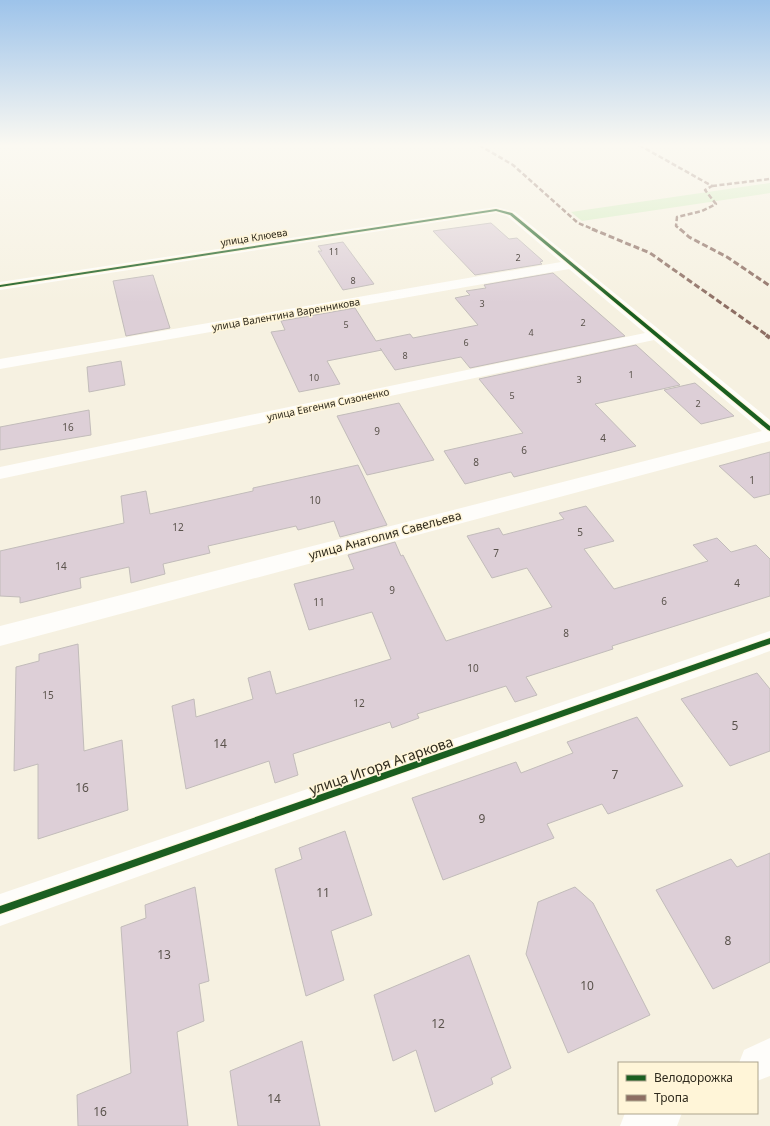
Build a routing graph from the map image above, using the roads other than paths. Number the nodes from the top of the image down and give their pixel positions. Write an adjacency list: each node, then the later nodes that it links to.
1 (572, 264): 2 (street, улица Клюева); 3 (street); 4 (street, улица Валентина Варенникова)
2 (0, 286)
3 (656, 334): 5 (street); 7 (street, улица Евгения Сизоненко)
4 (0, 364)
5 (770, 429)
6 (770, 435): 8 (street, улица Анатолия Савельева)
7 (0, 473)
8 (0, 636)
9 (770, 641): 10 (street, улица Игоря Агаркова)
10 (0, 910)
11 (770, 1056): 12 (street)
12 (758, 1062)
13 (661, 1114): 14 (street)
14 (639, 1126)

